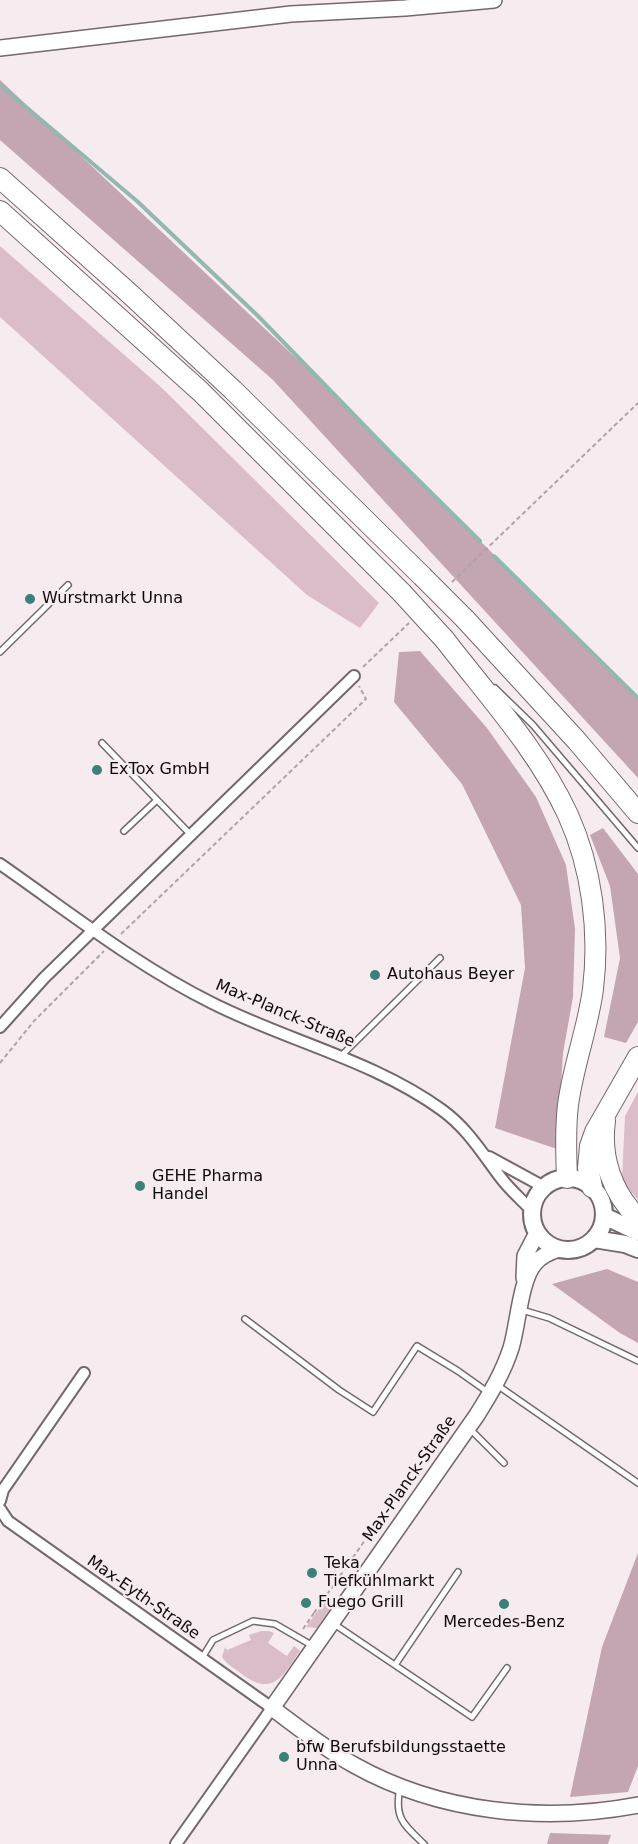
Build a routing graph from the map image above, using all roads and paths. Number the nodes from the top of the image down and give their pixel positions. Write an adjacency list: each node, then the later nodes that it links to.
1 (494, 0): 2 (main road)
2 (449, 2): 3 (main road)
3 (0, 48)
4 (0, 178): 17 (highway, bridge)
5 (0, 211): 10 (highway, bridge)
6 (638, 403): 7 (path)
7 (459, 575)
8 (68, 585): 11 (lane)
9 (394, 638): 12 (path)
10 (445, 641): 13 (lane); 31 (highway)
11 (0, 652)
12 (354, 676): 19 (street); 23 (path)
13 (486, 679)
14 (494, 687): 20 (lane)
15 (102, 743): 16 (lane)
16 (157, 800): 18 (lane); 19 (lane)
17 (638, 813)
18 (124, 831)
19 (191, 835): 22 (street)
20 (638, 848)
21 (0, 864): 22 (street, Max-Planck-Straße)
22 (93, 929): 23 (street, Max-Planck-Straße); 25 (street)
23 (112, 943): 26 (street, Max-Planck-Straße); 28 (path)
24 (440, 957): 26 (lane)
25 (0, 1027)
26 (340, 1057): 30 (street, Max-Planck-Straße)
27 (638, 1057): 29 (highway)
28 (0, 1063)
29 (606, 1112): 33 (highway); 36 (highway)
30 (487, 1156): 32 (street, Max-Planck-Straße); 34 (street, Max-Planck-Straße)
31 (567, 1178): 32 (main road); 33 (main road)
32 (544, 1187): 34 (main road)
33 (592, 1187): 35 (main road)
34 (532, 1211): 38 (main road)
35 (604, 1216): 37 (main road); 39 (main road)
36 (638, 1218)
37 (638, 1232)
38 (537, 1233): 40 (main road); 42 (main road, Max-Planck-Straße)
39 (594, 1239): 40 (main road); 41 (main road)
40 (559, 1249): 42 (main road, Max-Planck-Straße)
41 (638, 1249)
42 (525, 1285): 43 (main road, Max-Planck-Straße)
43 (520, 1309): 45 (lane); 47 (main road, Max-Planck-Straße)
44 (245, 1319): 47 (lane)
45 (638, 1361)
46 (84, 1373): 51 (street)
47 (493, 1389): 48 (main road, Max-Planck-Straße); 50 (lane)
48 (469, 1428): 49 (lane); 57 (main road, Max-Planck-Straße)
49 (504, 1463)
50 (638, 1484)
51 (0, 1500)
52 (0, 1509): 60 (street, Max-Eyth-Straße)
53 (375, 1526): 56 (path)
54 (458, 1572): 61 (lane)
55 (327, 1577): 56 (path)
56 (336, 1582): 58 (path)
57 (332, 1623): 59 (main road, Max-Planck-Straße); 61 (lane)
58 (297, 1637): 59 (lane); 60 (lane)
59 (315, 1647): 63 (main road, Max-Planck-Straße)
60 (201, 1659): 63 (street, Max-Eyth-Straße)
61 (395, 1665): 62 (lane)
62 (507, 1668)
63 (272, 1708): 64 (main road); 66 (street, Max-Planck-Straße)
64 (401, 1786): 65 (main road); 67 (lane)
65 (638, 1804)
66 (176, 1844)
67 (424, 1844)

